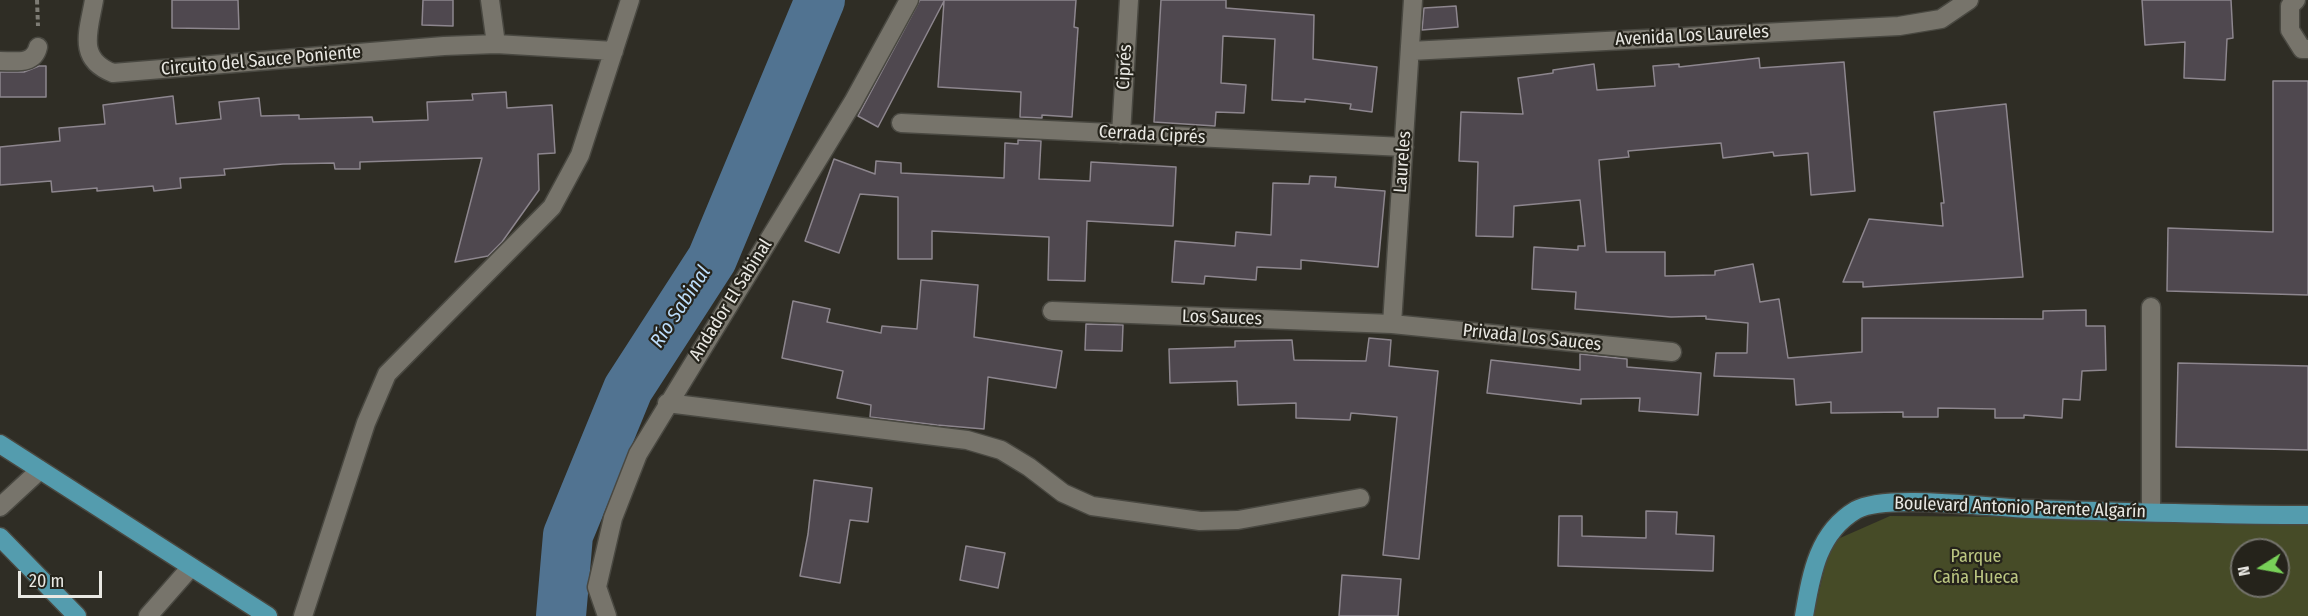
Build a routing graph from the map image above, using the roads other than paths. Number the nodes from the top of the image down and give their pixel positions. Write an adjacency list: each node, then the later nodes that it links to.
1 (94, 0): 9 (street, Circuito del Sauce Poniente)
2 (490, 0): 9 (street)
3 (630, 0): 12 (street)
4 (909, 0): 22 (street, Andador El Sabinal)
5 (1129, 0): 16 (street, Ciprés)
6 (1413, 0): 13 (street, Laureles)
7 (1969, 0): 13 (street, Avenida Los Laureles)
8 (2296, 0): 11 (street)
9 (496, 44): 12 (street, Circuito del Sauce Poniente)
10 (38, 47): 14 (street)
11 (2308, 49)
12 (614, 51): 34 (street)
13 (1410, 51): 17 (street, Laureles)
14 (0, 61)
15 (901, 123): 16 (street, Cerrada Ciprés)
16 (1121, 134): 17 (street, Cerrada Ciprés)
17 (1404, 147): 20 (street, Laureles)
18 (2151, 307): 27 (street)
19 (1052, 311): 20 (street, Los Sauces)
20 (1392, 324): 21 (street, Privada Los Sauces)
21 (1672, 352)
22 (667, 403): 25 (street); 35 (street, Andador El Sabinal)
23 (0, 444): 24 (main road)
24 (40, 470): 26 (street); 30 (main road)
25 (1360, 498)
26 (0, 507)
27 (2151, 513): 28 (main road, Boulevard Antonio Parente Algarín); 36 (main road, Boulevard Antonio Parente Algarín)
28 (2308, 515)
29 (0, 537): 31 (main road)
30 (190, 567): 32 (street); 33 (main road)
31 (78, 616)
32 (148, 616)
33 (268, 616)
34 (303, 616)
35 (607, 616)
36 (1804, 616)

